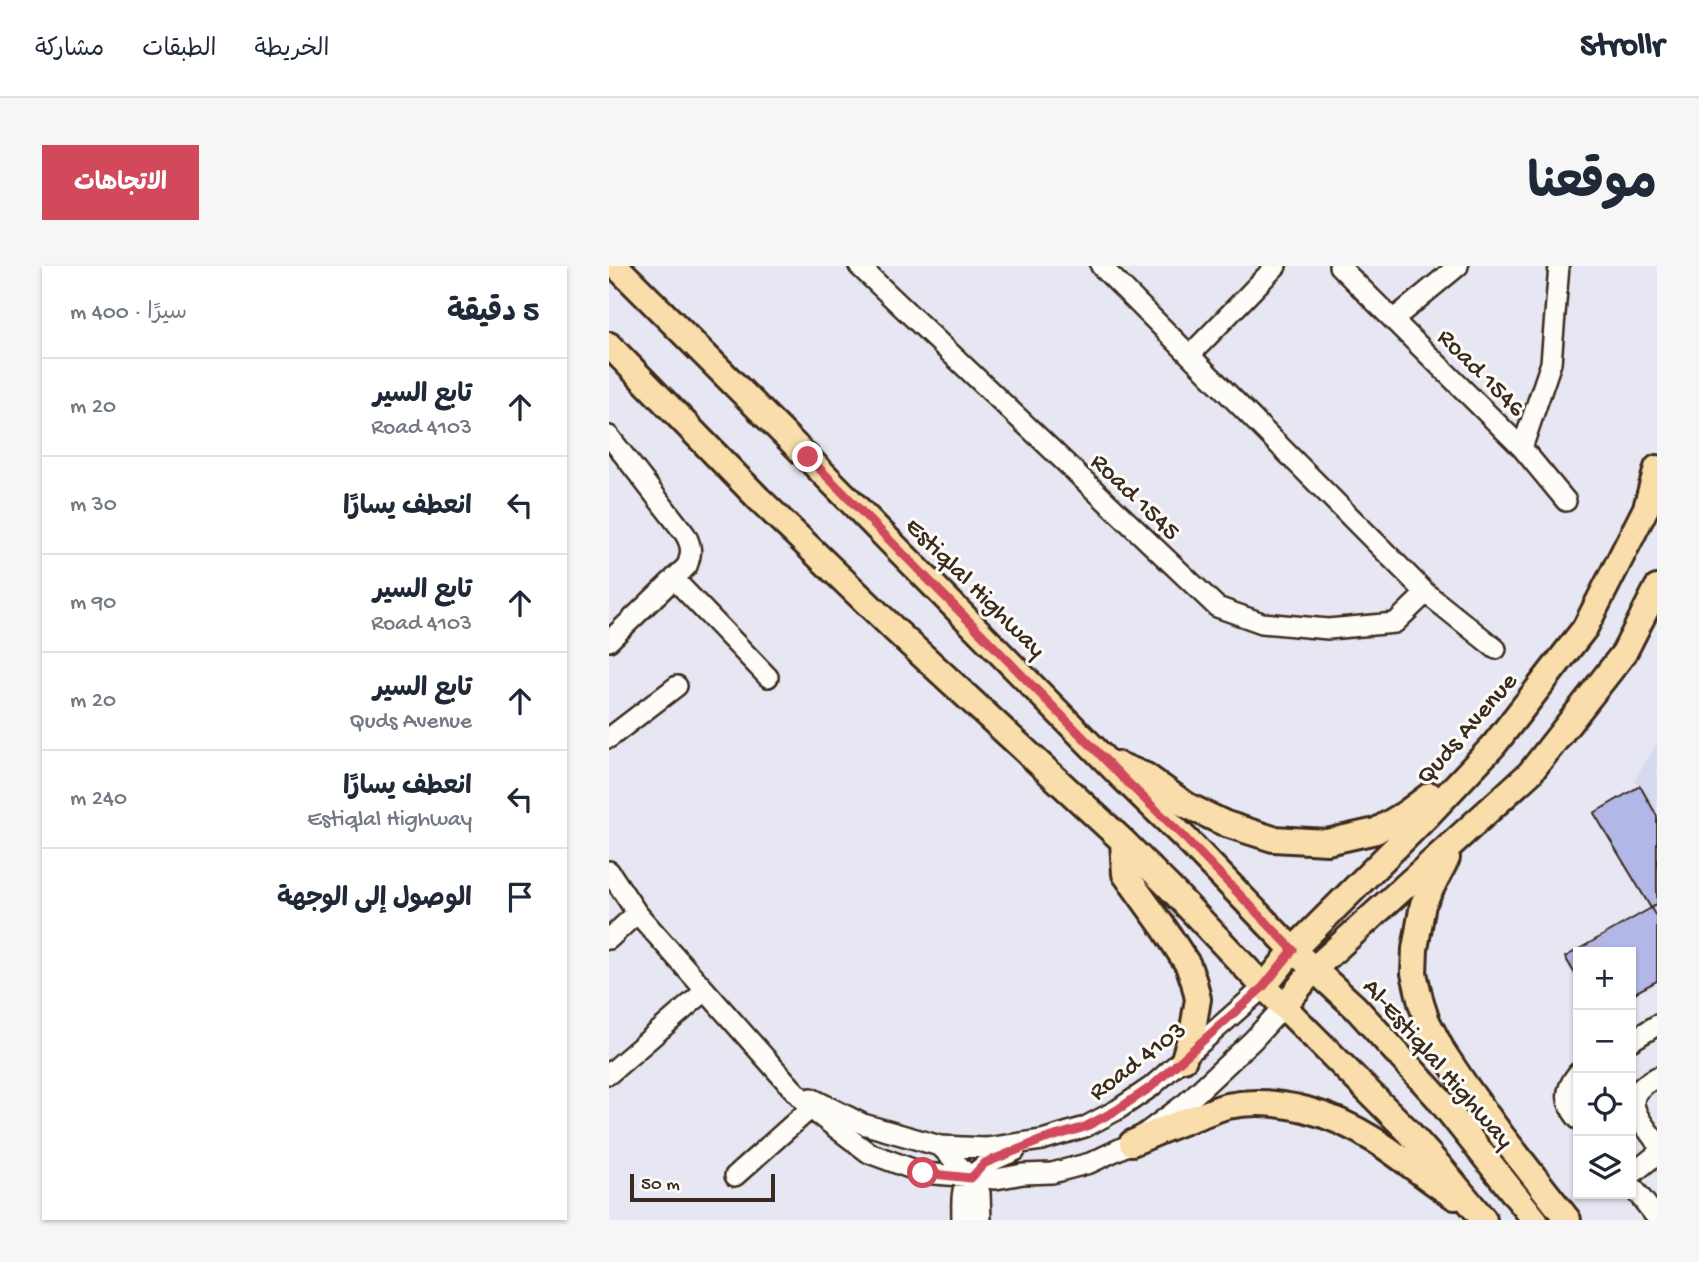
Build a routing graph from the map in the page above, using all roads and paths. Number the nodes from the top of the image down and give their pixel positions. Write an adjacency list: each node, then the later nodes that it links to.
1 (616, 266): 24 (main road, Estiqlal Highway)
2 (859, 266): 17 (street, Road 1545)
3 (1101, 266): 10 (street)
4 (1276, 266): 10 (street)
5 (1339, 266): 8 (street, Road 1546)
6 (1458, 266): 8 (street)
7 (1559, 266): 12 (street, Road 1546)
8 (1394, 319): 12 (street, Road 1546)
9 (609, 345): 26 (main road)
10 (1190, 355): 17 (street)
11 (609, 436): 15 (street)
12 (1522, 448): 14 (street)
13 (1657, 468): 23 (main road, Quds Avenue)
14 (1566, 501)
15 (674, 579): 18 (street); 20 (street)
16 (1657, 589): 25 (main road)
17 (1426, 593): 19 (street)
18 (609, 641)
19 (1496, 649)
20 (768, 677)
21 (677, 686): 22 (street)
22 (609, 738)
23 (1494, 745): 24 (main road); 30 (main road, Quds Avenue)
24 (1105, 759): 30 (main road, Estiqlal Highway)
25 (1458, 839): 31 (main road); 58 (main road)
26 (1123, 841): 32 (main road); 37 (main road)
27 (609, 871): 28 (street, Road 4103)
28 (637, 913): 29 (street); 33 (street, Road 4103)
29 (609, 939)
30 (1293, 950): 31 (main road, Al-Estiqlal Highway); 32 (main road, Quds Avenue)
31 (1314, 969): 34 (main road); 57 (main road, Al-Estiqlal Highway)
32 (1263, 987): 34 (main road); 37 (street, Road 4103)
33 (705, 991): 38 (street); 41 (street, Road 4103)
34 (1284, 1006): 45 (street, Road 4103); 53 (main road)
35 (1657, 1025): 36 (street)
36 (1636, 1038)
37 (1184, 1059): 44 (street, Road 4103)
38 (609, 1074)
39 (1657, 1077): 46 (street)
40 (1573, 1079): 43 (street)
41 (791, 1087): 42 (street, Road 4103); 47 (street, Road 4103)
42 (811, 1108): 50 (street); 51 (street, Road 4103)
43 (1573, 1111)
44 (1042, 1140): 47 (street, Road 4103); 51 (street)
45 (1132, 1143): 51 (street, Road 4103); 53 (main road)
46 (1657, 1143)
47 (940, 1146): 51 (street, Road 4103)
48 (1657, 1154): 49 (street)
49 (1636, 1171)
50 (735, 1176)
51 (971, 1178): 55 (street); 56 (street, Road 4103)
52 (1636, 1191): 54 (street)
53 (1481, 1216)
54 (1657, 1217)
55 (962, 1220)
56 (981, 1220)
57 (1535, 1220)
58 (1568, 1220)

